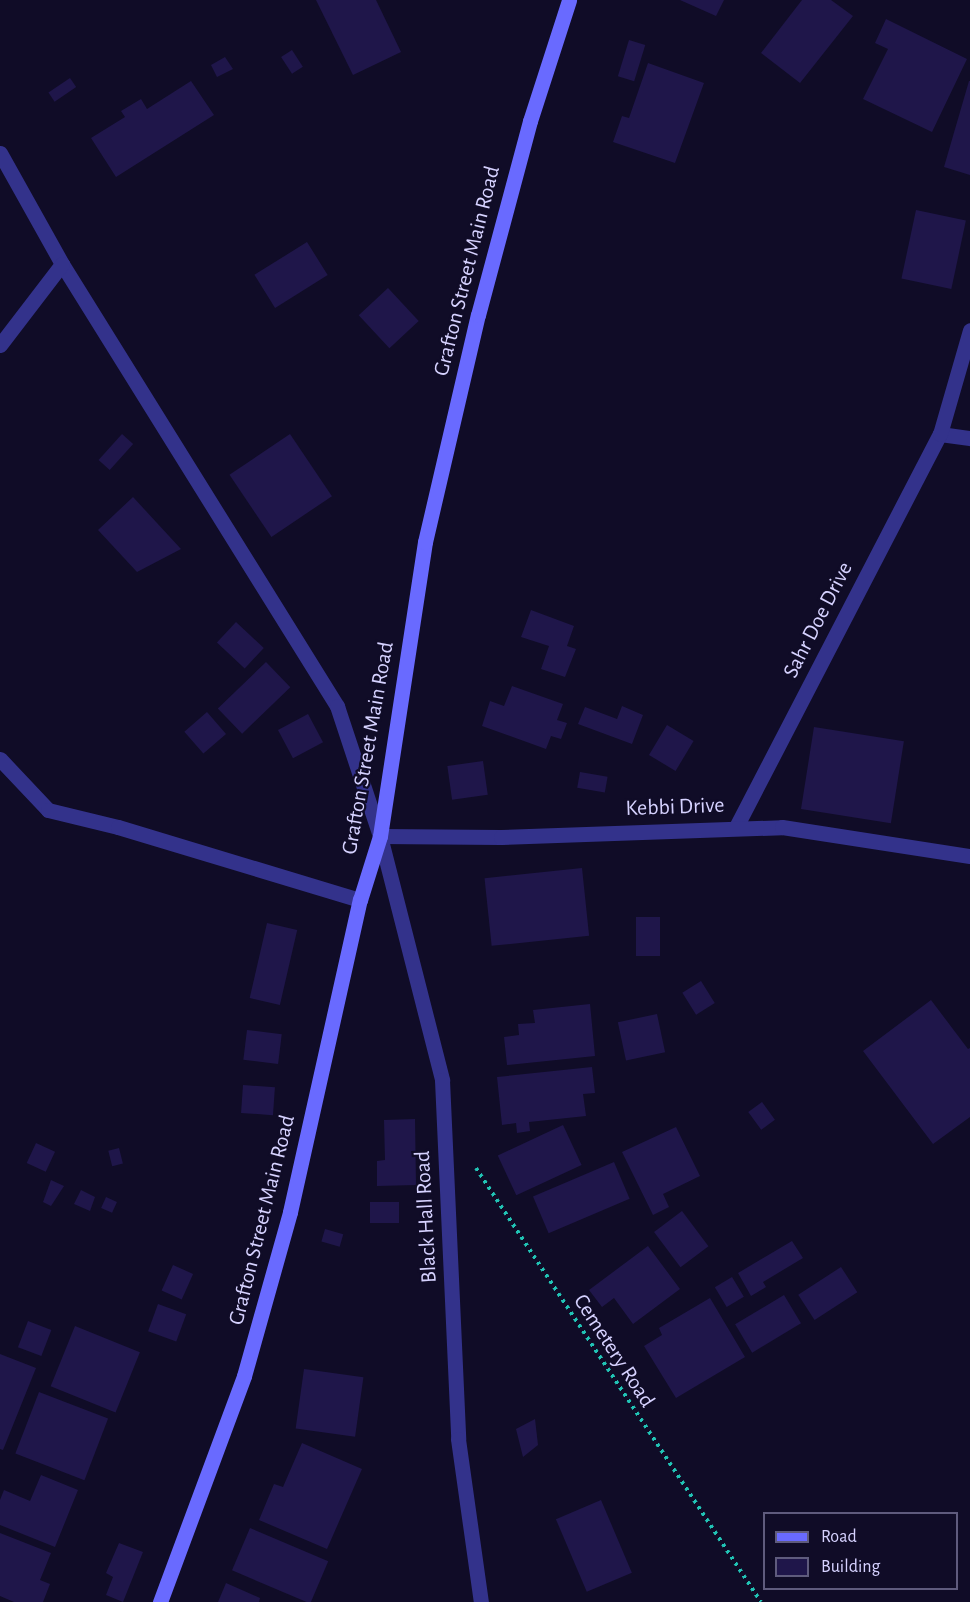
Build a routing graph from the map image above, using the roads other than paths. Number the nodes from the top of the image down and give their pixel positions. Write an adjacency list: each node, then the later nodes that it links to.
1 (569, 0): 10 (street, Grafton Street Main Road)
2 (0, 153): 3 (street, Black Hall Road)
3 (63, 264): 5 (street); 10 (street, Black Hall Road)
4 (970, 330): 6 (street, Sahr Doe Drive)
5 (0, 345)
6 (940, 434): 7 (street); 9 (street, Sahr Doe Drive)
7 (970, 438)
8 (0, 759): 12 (street)
9 (736, 828): 10 (street, Kebbi Drive); 11 (street, Kebbi Drive)
10 (380, 836): 12 (street, Grafton Street Main Road); 14 (street, Black Hall Road)
11 (970, 856)
12 (360, 900): 13 (street, Grafton Street Main Road)
13 (160, 1602)
14 (481, 1602)

